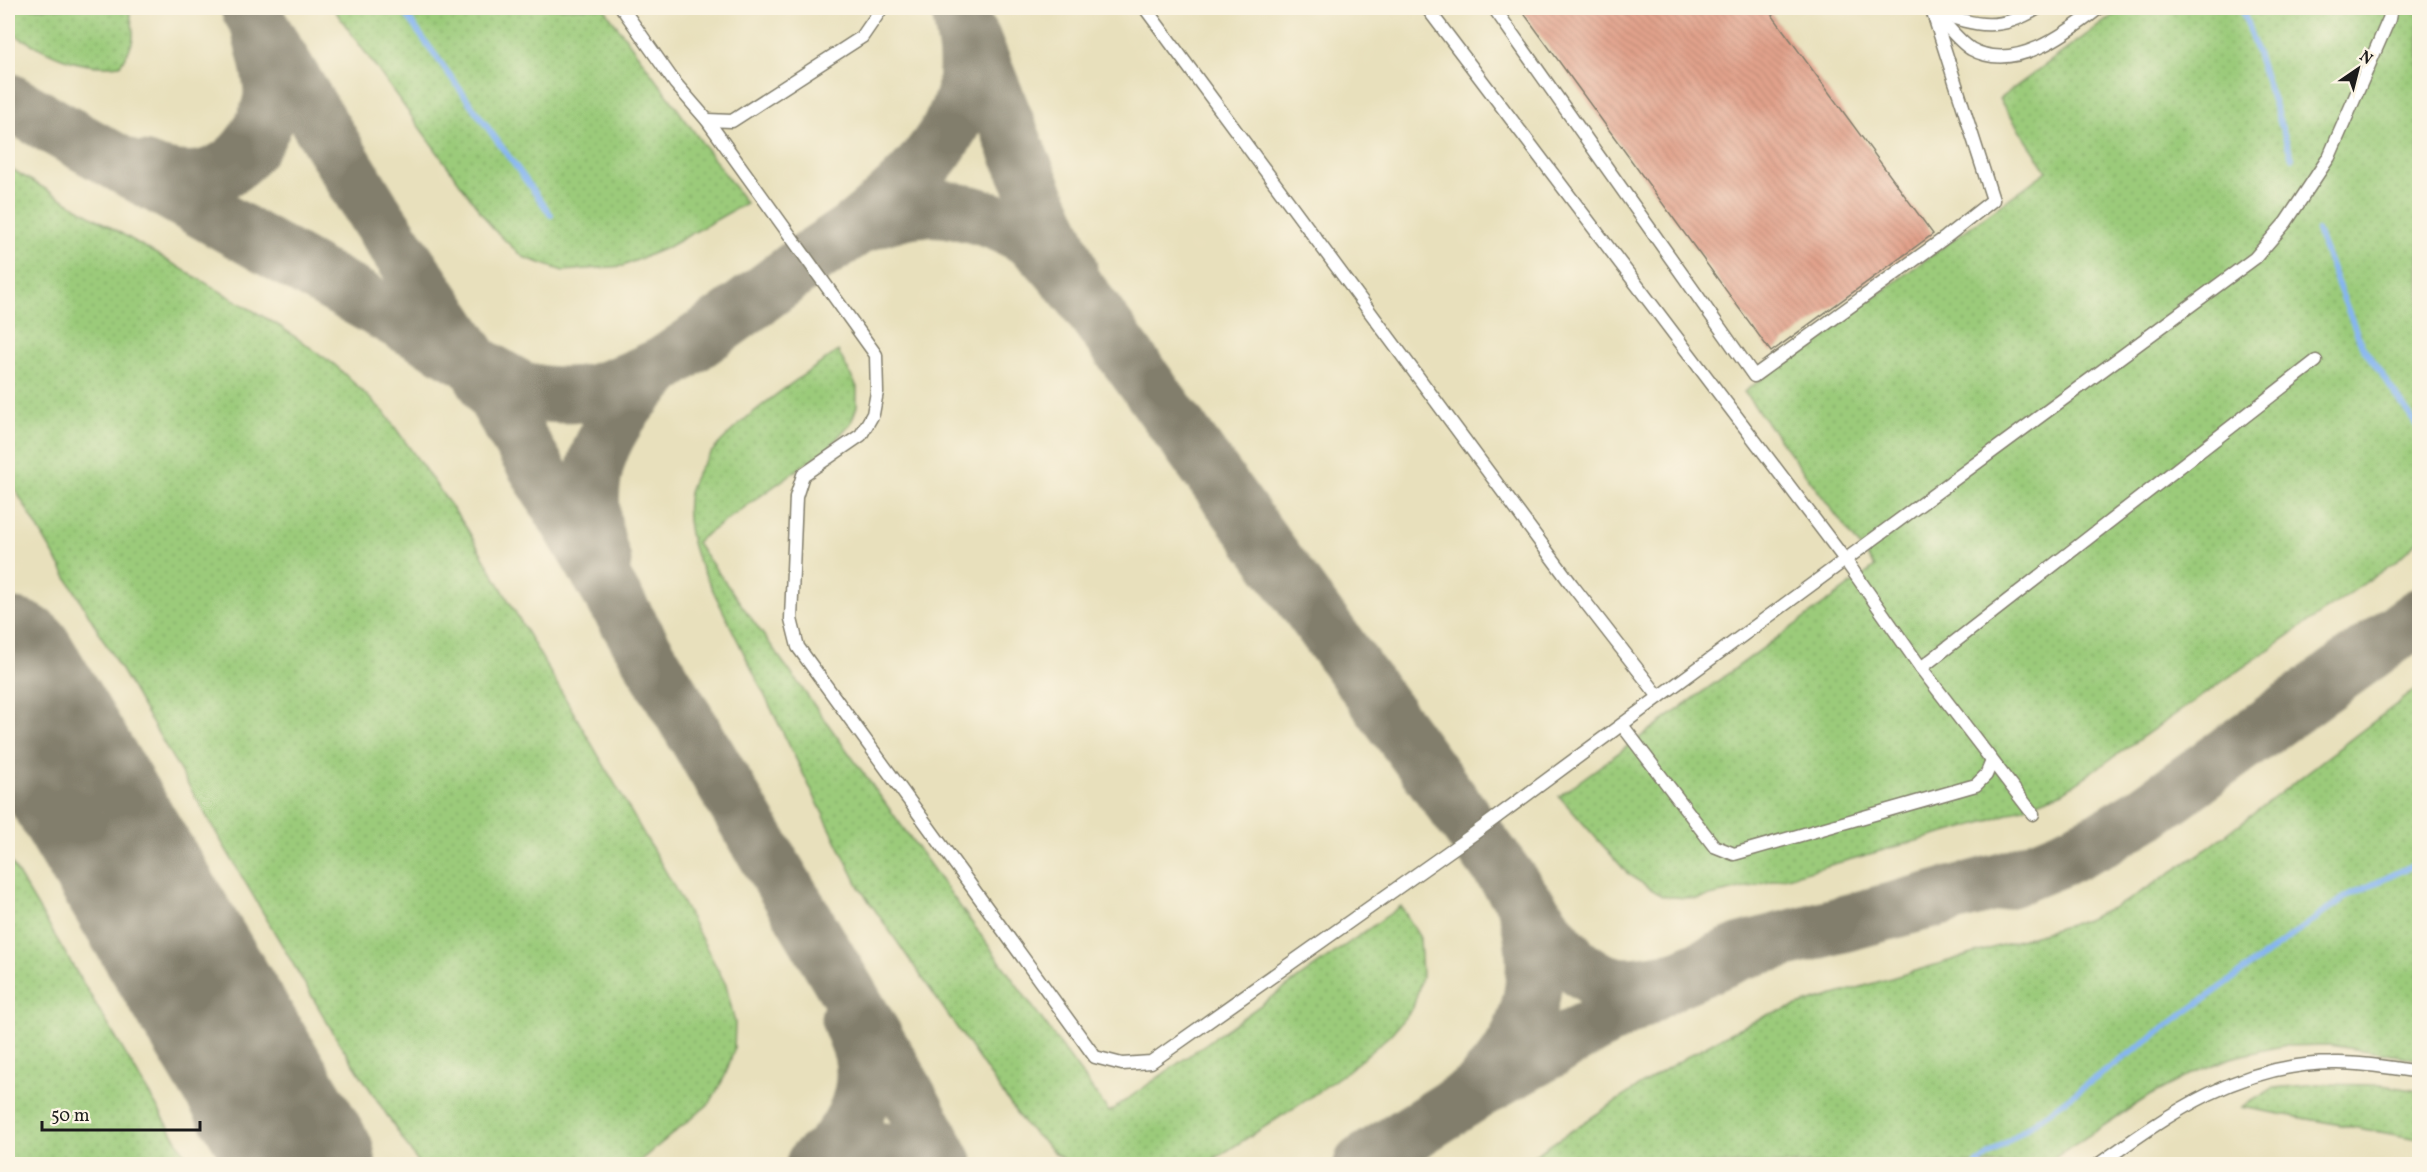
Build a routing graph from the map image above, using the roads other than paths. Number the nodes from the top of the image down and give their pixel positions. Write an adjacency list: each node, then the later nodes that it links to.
1 (622, 8): 10 (lane)
2 (882, 8): 10 (lane)
3 (1145, 8): 14 (lane)
4 (1427, 8): 12 (lane)
5 (1494, 8): 9 (lane)
6 (2038, 8): 9 (lane)
7 (2099, 8): 9 (lane)
8 (2391, 8): 12 (lane)
9 (1931, 9)
10 (707, 120): 15 (lane)
11 (2316, 362): 13 (lane)
12 (1846, 561): 13 (lane); 14 (lane)
13 (1921, 668): 16 (lane)
14 (1659, 697): 15 (lane)
15 (1622, 725): 16 (lane)
16 (1992, 760): 17 (lane)
17 (2033, 814)
18 (2420, 1072): 19 (lane)
19 (2099, 1164)

